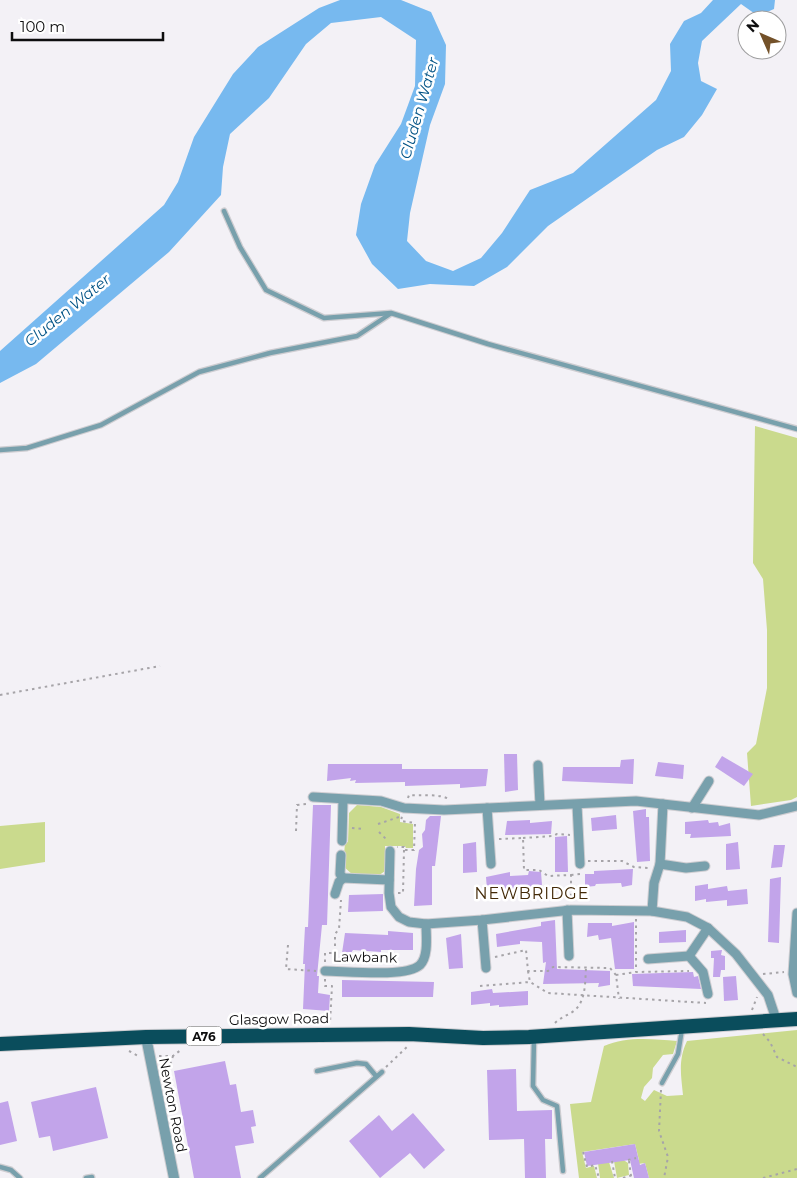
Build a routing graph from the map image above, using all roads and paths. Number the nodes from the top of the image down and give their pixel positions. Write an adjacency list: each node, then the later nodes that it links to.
1 (224, 211): 2 (lane)
2 (391, 313): 3 (lane); 4 (lane)
3 (797, 429)
4 (0, 450)
5 (160, 666): 6 (path)
6 (0, 695)
7 (538, 765): 12 (street)
8 (709, 781): 16 (street)
9 (313, 797): 10 (street); 20 (path)
10 (343, 800): 15 (street); 18 (street)
11 (663, 804): 13 (street); 16 (street); 31 (street)
12 (540, 805): 13 (street); 15 (street)
13 (577, 805): 22 (street)
14 (797, 806): 16 (street)
15 (486, 808): 24 (street)
16 (692, 808)
17 (378, 824): 27 (path)
18 (342, 827): 19 (path); 25 (street)
19 (363, 829)
20 (296, 831)
21 (379, 832): 26 (path)
22 (579, 835): 23 (path); 30 (street)
23 (523, 838): 24 (path); 34 (path)
24 (489, 839): 29 (street)
25 (342, 841)
26 (390, 848): 27 (path); 36 (street)
27 (404, 850): 37 (path)
28 (341, 855): 35 (street)
29 (491, 864)
30 (583, 866): 31 (path)
31 (659, 866): 32 (street); 40 (street)
32 (705, 866)
33 (584, 874): 34 (path)
34 (571, 875): 39 (path)
35 (343, 878): 36 (street); 38 (street)
36 (389, 880): 37 (street)
37 (389, 893): 44 (street)
38 (335, 894)
39 (569, 910): 41 (street); 43 (street); 47 (street)
40 (652, 911): 41 (street); 45 (street)
41 (636, 912): 56 (path)
42 (797, 913): 60 (street)
43 (482, 920): 44 (street); 49 (street)
44 (426, 924): 54 (street, Lawbank)
45 (708, 928): 48 (street); 65 (street)
46 (288, 945): 54 (path)
47 (569, 956)
48 (689, 956): 50 (street); 51 (street)
49 (485, 958): 52 (street); 55 (path)
50 (648, 960)
51 (698, 966): 56 (path); 62 (street)
52 (486, 968)
53 (586, 968): 55 (path); 57 (path); 61 (path)
54 (325, 971)
55 (528, 971): 58 (path)
56 (636, 972): 57 (path)
57 (616, 975): 63 (path)
58 (530, 982): 59 (path); 61 (path)
59 (480, 986)
60 (797, 993)
61 (584, 996): 63 (path); 67 (path)
62 (708, 998): 63 (path)
63 (619, 999)
64 (797, 1019): 65 (highway, A76)
65 (778, 1022): 66 (highway, A76)
66 (757, 1023): 68 (highway, A76); 74 (path)
67 (553, 1026)
68 (682, 1028): 70 (highway, A76); 78 (lane)
69 (409, 1034): 70 (highway, A76); 71 (highway, Glasgow Road / A76); 76 (path)
70 (534, 1036): 85 (lane)
71 (146, 1037): 72 (highway, Glasgow Road / A76); 79 (street, Newton Road)
72 (0, 1044)
73 (173, 1056): 79 (path)
74 (797, 1067)
75 (317, 1071): 77 (lane)
76 (382, 1072): 77 (lane)
77 (376, 1076): 88 (lane)
78 (662, 1083): 92 (path)
79 (158, 1099): 87 (street, Newton Road)
80 (583, 1152): 89 (path)
81 (636, 1158): 91 (path)
82 (612, 1161): 90 (path)
83 (0, 1167): 86 (lane)
84 (797, 1169): 93 (path)
85 (563, 1171)
86 (20, 1178)
87 (174, 1178)
88 (260, 1178)
89 (599, 1178)
90 (615, 1178)
91 (623, 1178)
92 (664, 1178)
93 (763, 1178)

